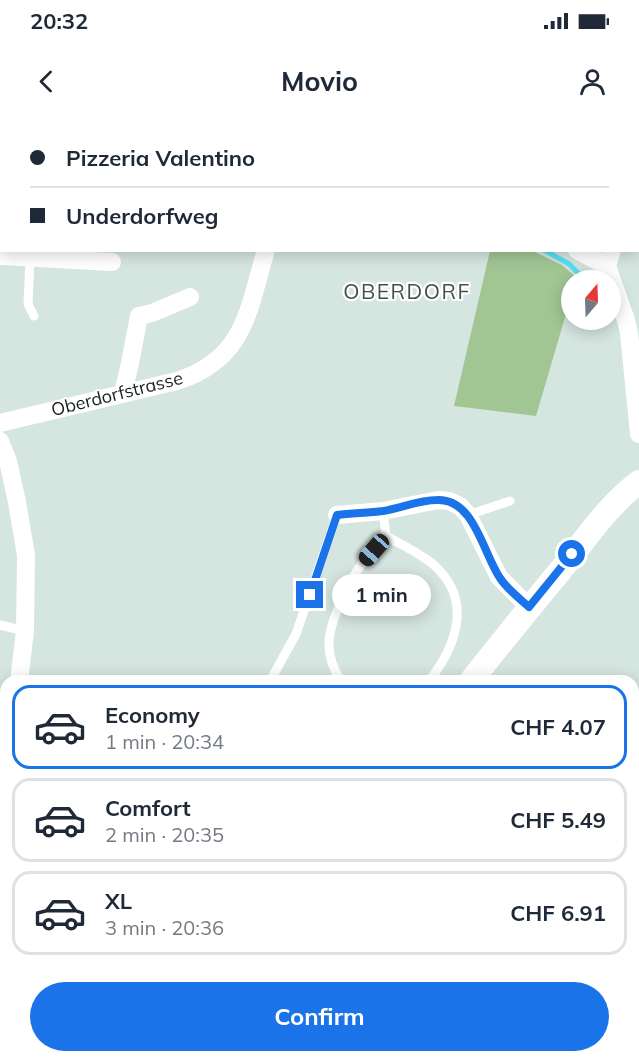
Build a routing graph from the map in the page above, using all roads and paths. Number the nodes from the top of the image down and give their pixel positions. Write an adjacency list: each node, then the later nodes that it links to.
1 (265, 252): 10 (street, Oberdorfstrasse)
2 (585, 252): 5 (street)
3 (0, 256): 4 (street)
4 (30, 258): 6 (street); 8 (lane)
5 (610, 258): 9 (street)
6 (112, 262)
7 (190, 297): 10 (street)
8 (34, 316)
9 (635, 349): 12 (street)
10 (123, 393): 11 (street, Oberdorfstrasse)
11 (0, 423)
12 (639, 434)
13 (0, 441): 22 (street)
14 (639, 482): 20 (main road)
15 (510, 501): 18 (lane)
16 (382, 511): 17 (street); 18 (street); 19 (lane)
17 (337, 515): 24 (lane)
18 (468, 515): 20 (street)
19 (386, 536): 25 (lane); 26 (lane)
20 (529, 607): 27 (main road)
21 (0, 625): 22 (lane)
22 (25, 631): 23 (street)
23 (20, 675)
24 (273, 675)
25 (338, 675)
26 (434, 675)
27 (476, 675)

